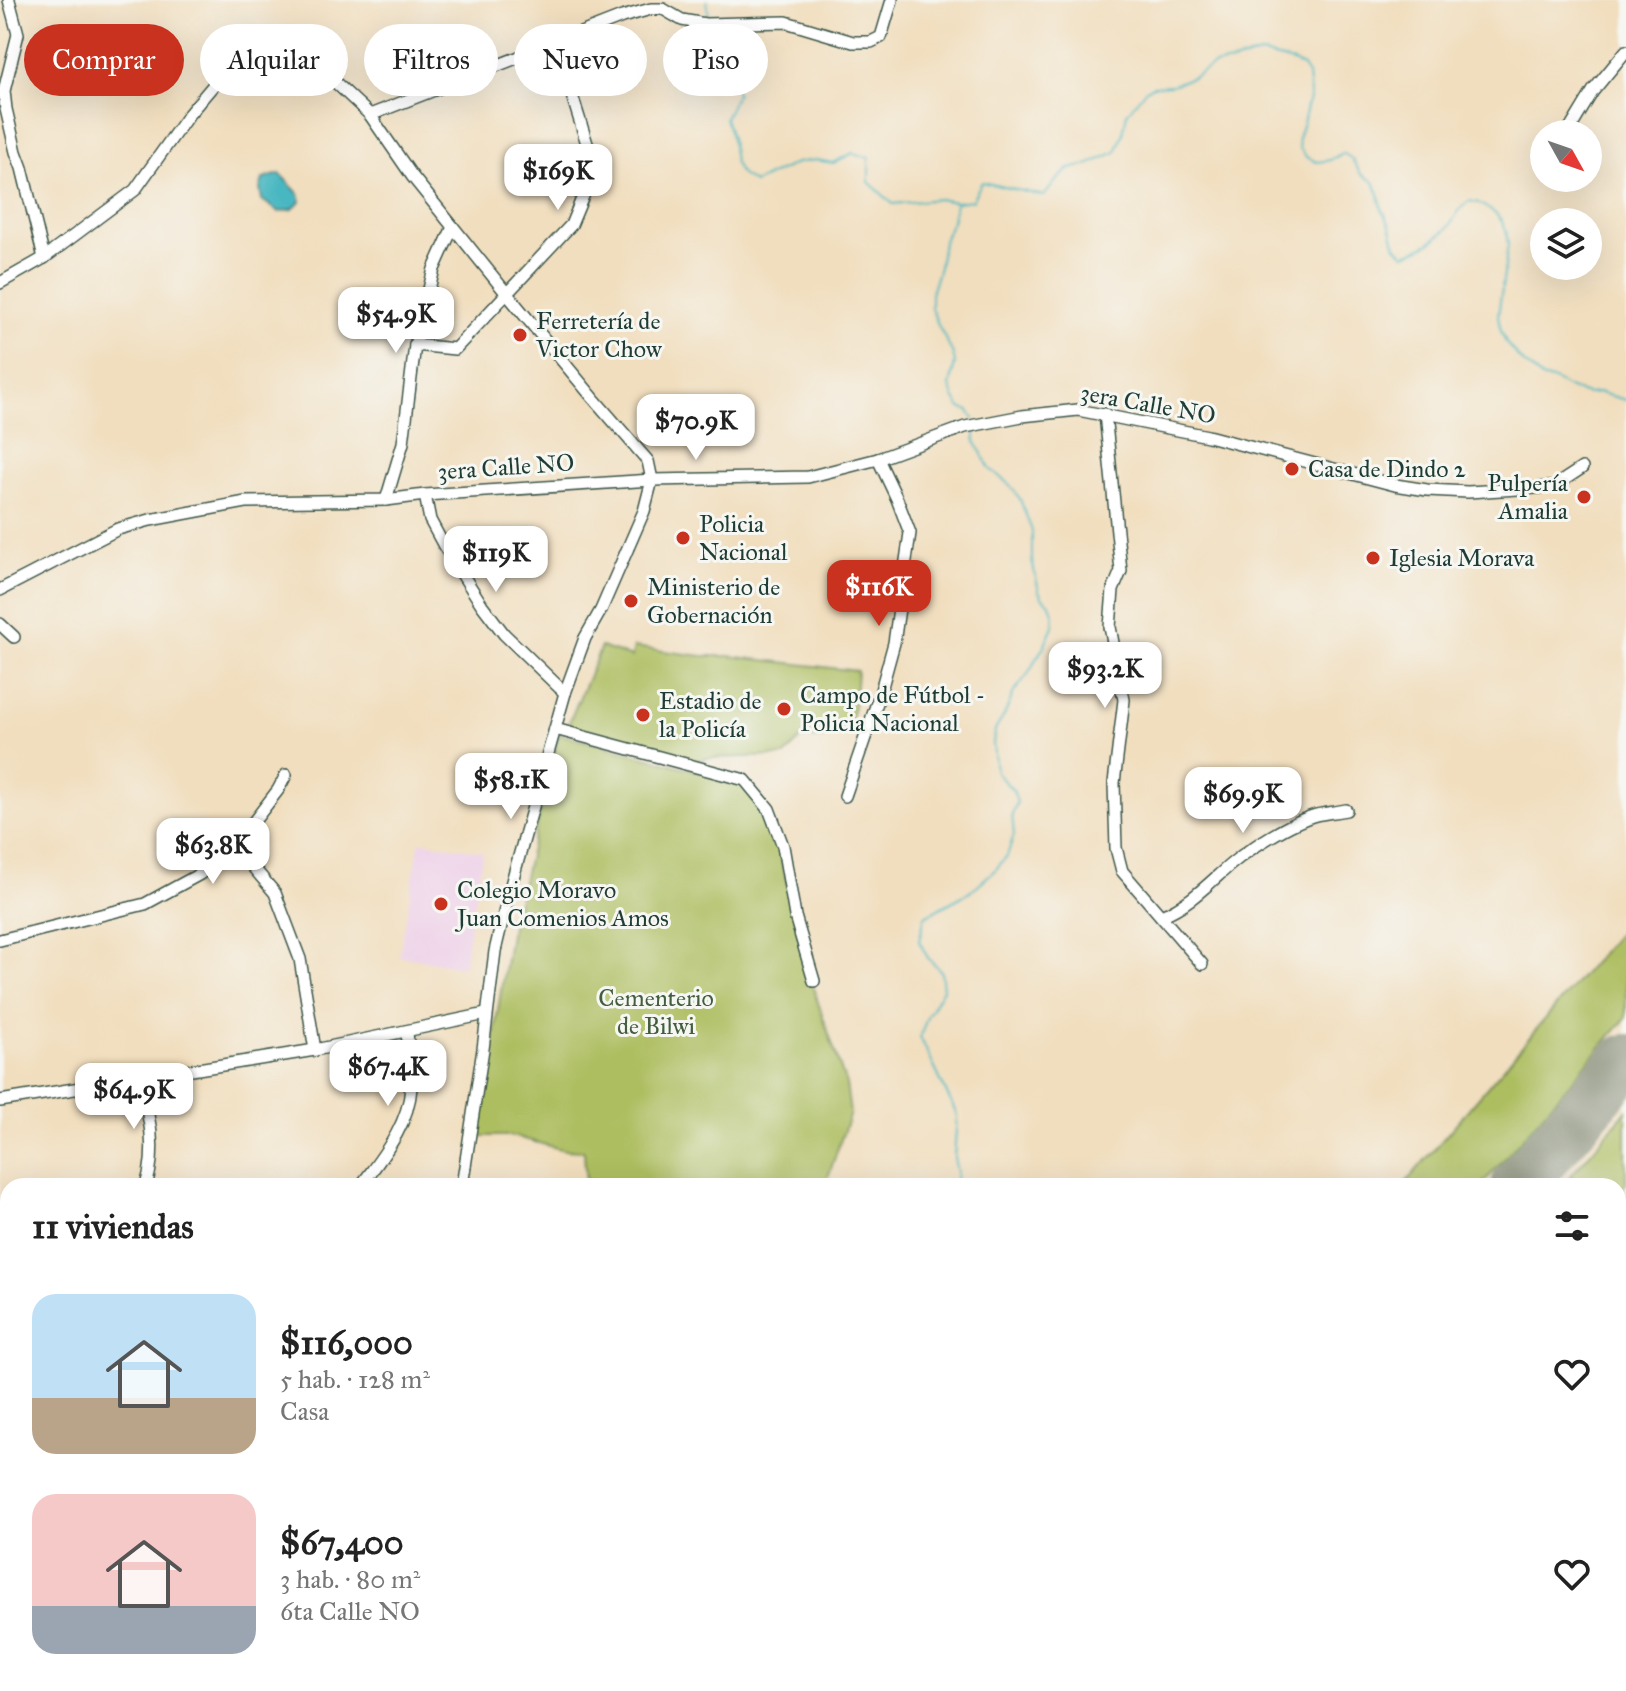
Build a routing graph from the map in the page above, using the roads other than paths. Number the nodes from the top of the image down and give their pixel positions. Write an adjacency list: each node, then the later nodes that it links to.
1 (9, 0): 7 (street)
2 (892, 0): 3 (street)
3 (605, 24)
4 (1626, 51): 9 (street)
5 (514, 60): 8 (street)
6 (572, 96): 13 (street)
7 (3, 110): 11 (street)
8 (370, 115): 10 (street); 11 (street)
9 (1575, 120)
10 (453, 227): 13 (street); 14 (street)
11 (44, 258): 12 (street)
12 (0, 283)
13 (507, 294): 14 (street); 18 (street)
14 (415, 345): 20 (street)
15 (1105, 414): 16 (street, 3era Calle NO); 17 (street, 3era Calle NO); 30 (street)
16 (878, 459): 18 (street, 3era Calle NO); 27 (street)
17 (1582, 468)
18 (652, 480): 19 (street, 3era Calle NO); 24 (street)
19 (425, 495): 20 (street, 3era Calle NO); 24 (street)
20 (386, 500): 21 (street, 3era Calle NO)
21 (0, 590)
22 (0, 624): 23 (street)
23 (14, 637)
24 (565, 693): 25 (street)
25 (555, 729): 33 (street); 34 (street)
26 (286, 775): 29 (street)
27 (845, 796)
28 (1346, 810): 30 (street)
29 (235, 846): 31 (street); 36 (street)
30 (1161, 916): 32 (street)
31 (0, 940)
32 (1202, 964)
33 (814, 981)
34 (486, 1014): 35 (street); 41 (street)
35 (407, 1031): 36 (street); 40 (street)
36 (315, 1050): 37 (street)
37 (139, 1078): 38 (street); 39 (street)
38 (0, 1101)
39 (149, 1178)
40 (366, 1178)
41 (463, 1178)

